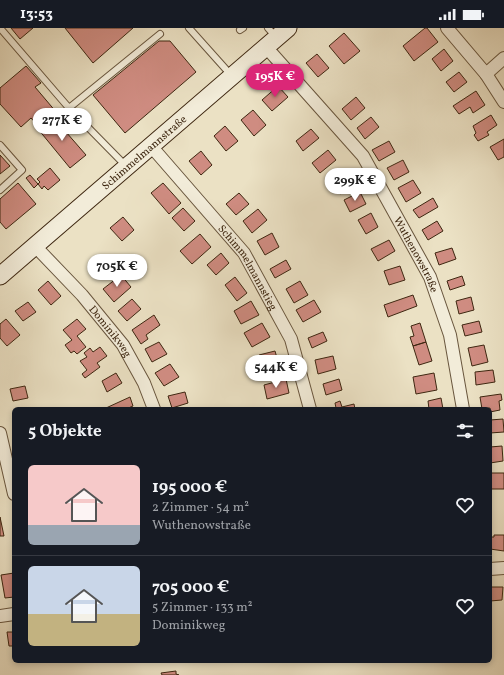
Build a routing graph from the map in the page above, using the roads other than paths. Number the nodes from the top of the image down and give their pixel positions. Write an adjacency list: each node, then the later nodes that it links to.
1 (0, 28): 10 (lane)
2 (189, 28): 8 (lane)
3 (447, 28): 7 (street)
4 (160, 34): 10 (lane)
5 (275, 35): 8 (street, Schimmelmannstraße); 19 (street, Wuthenowstraße)
6 (504, 58): 7 (street)
7 (486, 74): 9 (street)
8 (232, 76): 12 (street, Schimmelmannstraße)
9 (504, 102)
10 (69, 108): 13 (lane)
11 (0, 145): 14 (lane)
12 (151, 146): 13 (street, Schimmelmannstraße); 18 (street, Schimmelmannstieg)
13 (127, 167): 15 (street, Schimmelmannstraße)
14 (0, 190)
15 (34, 246): 16 (street, Schimmelmannstraße); 17 (street, Dominikweg)
16 (0, 276)
17 (153, 407)
18 (309, 407)
19 (463, 407)
20 (0, 434): 21 (street)
21 (12, 485)
22 (504, 568): 23 (street)
23 (492, 569)
24 (12, 614): 25 (street)
25 (0, 616)

